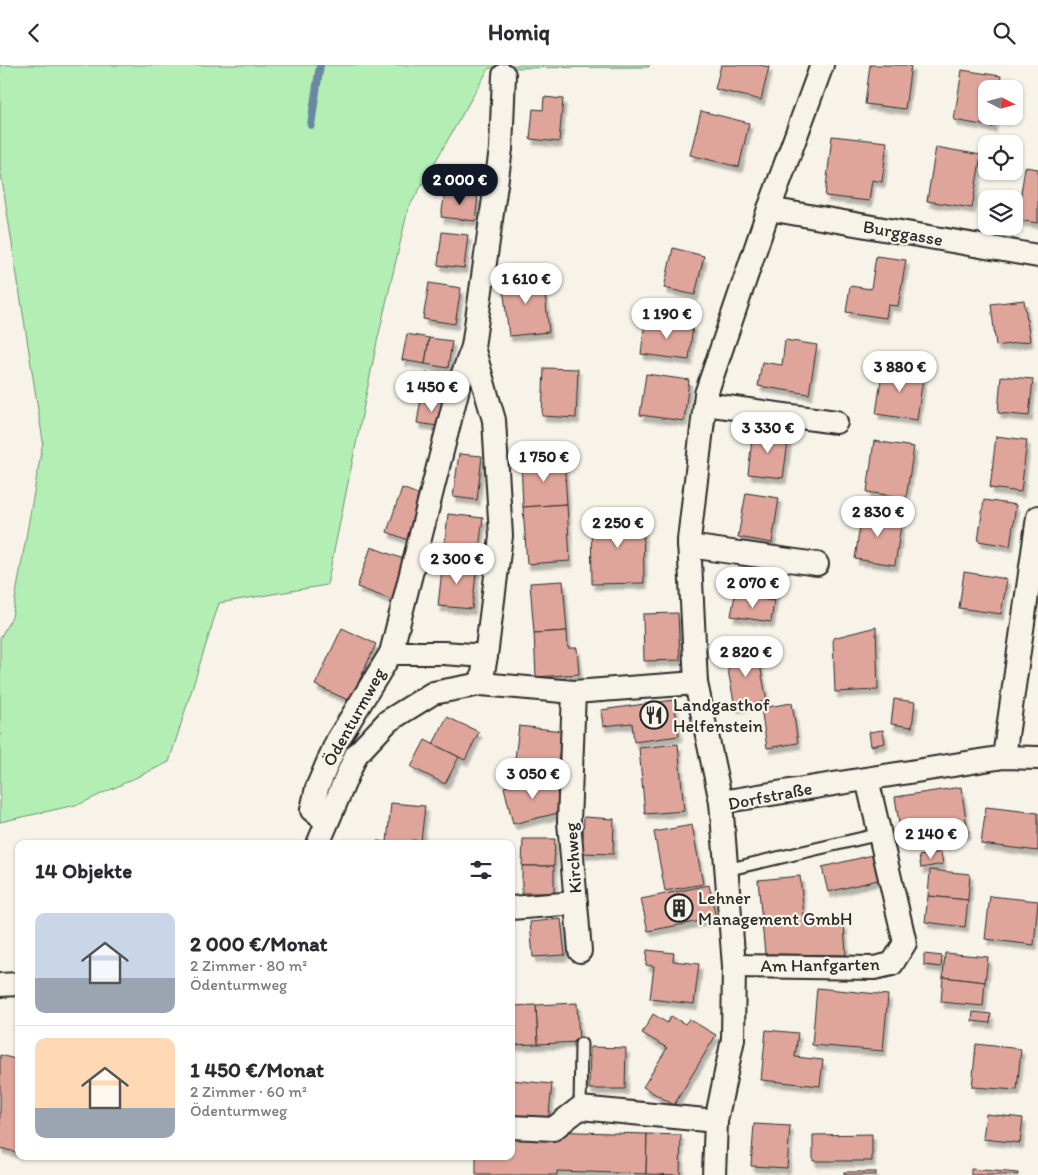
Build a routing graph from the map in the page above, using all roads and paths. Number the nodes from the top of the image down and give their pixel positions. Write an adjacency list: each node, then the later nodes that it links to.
1 (822, 65): 3 (street)
2 (504, 75): 5 (street, Ödenturmweg)
3 (769, 209): 4 (street, Burggasse); 6 (street)
4 (1038, 256)
5 (473, 347): 11 (street, Ödenturmweg); 12 (street, Ödenturmweg)
6 (705, 404): 7 (street); 9 (street)
7 (836, 422)
8 (1038, 517): 16 (street)
9 (689, 546): 10 (street); 13 (street)
10 (817, 564)
11 (391, 653): 12 (street, Ödenturmweg); 20 (street, Ödenturmweg)
12 (486, 656): 14 (street, Ödenturmweg)
13 (696, 683): 15 (street, Ödenturmweg); 19 (street)
14 (481, 684): 15 (street, Ödenturmweg); 20 (street, Ödenturmweg)
15 (574, 692): 24 (street, Kirchweg)
16 (1004, 757): 17 (street, Dorfstraße); 18 (street, Dorfstraße)
17 (1038, 758)
18 (866, 779): 19 (street, Dorfstraße); 21 (street, Am Hanfgarten)
19 (720, 802): 23 (street, Dorfstraße)
20 (327, 822): 22 (street)
21 (880, 834): 23 (lane); 27 (street, Am Hanfgarten)
22 (320, 840)
23 (726, 869): 27 (street, Dorfstraße)
24 (576, 903): 25 (street, Kirchweg); 26 (street, Kirchweg)
25 (515, 908)
26 (580, 951)
27 (734, 966): 32 (street, Dorfstraße)
28 (0, 985): 29 (street)
29 (15, 985)
30 (581, 1043): 31 (lane)
31 (580, 1108): 32 (street); 33 (street)
32 (716, 1121): 34 (street, Dorfstraße)
33 (515, 1127)
34 (714, 1175)

